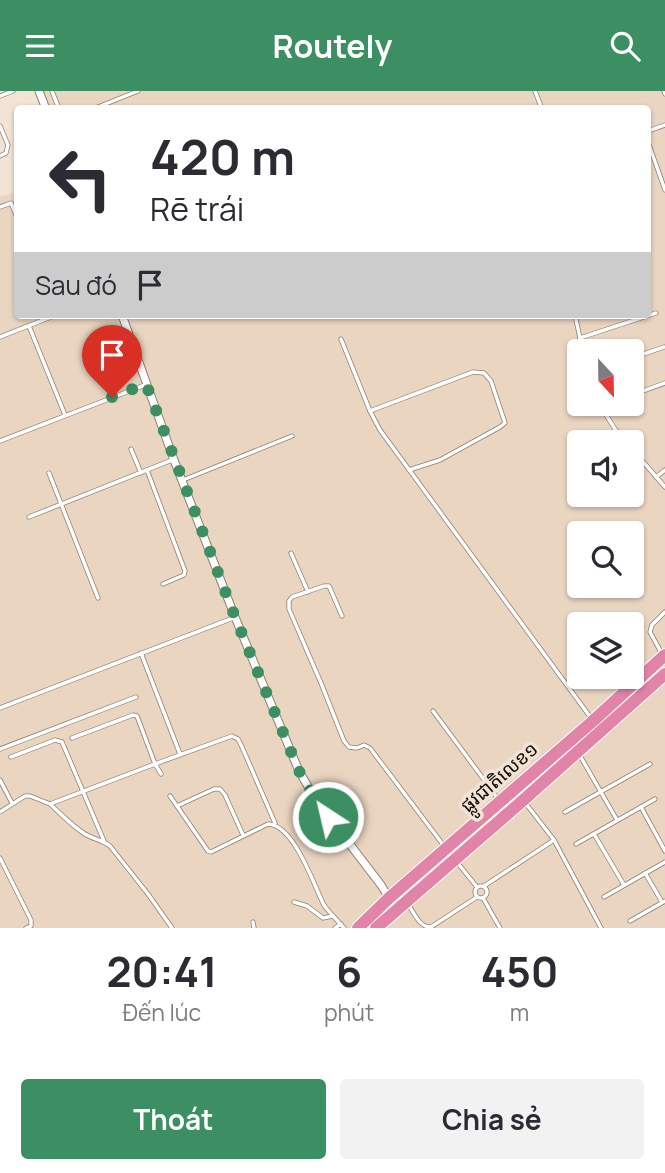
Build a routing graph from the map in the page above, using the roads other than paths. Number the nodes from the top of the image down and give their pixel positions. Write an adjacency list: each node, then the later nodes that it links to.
1 (13, 91): 3 (lane)
2 (138, 91): 4 (lane)
3 (0, 96)
4 (103, 105)
5 (0, 126): 7 (lane)
6 (651, 150): 8 (lane)
7 (0, 156)
8 (665, 190)
9 (0, 207): 10 (lane)
10 (14, 210)
11 (656, 313): 12 (lane)
12 (651, 315)
13 (46, 319): 17 (lane)
14 (123, 319): 24 (street)
15 (576, 319): 19 (lane)
16 (638, 319): 19 (lane)
17 (29, 326): 18 (lane); 27 (lane)
18 (0, 337)
19 (580, 338)
20 (341, 339): 26 (lane)
21 (664, 347): 22 (lane)
22 (644, 354)
23 (665, 383): 25 (lane)
24 (146, 384): 27 (lane); 31 (street)
25 (644, 391)
26 (370, 411): 34 (lane); 34 (lane)
27 (65, 415): 29 (lane)
28 (292, 436): 39 (lane)
29 (0, 441)
30 (131, 449): 37 (lane)
31 (174, 460): 33 (lane); 39 (street)
32 (644, 463): 38 (lane)
33 (147, 470): 37 (lane); 44 (lane)
34 (409, 470): 56 (lane)
35 (665, 470): 38 (lane)
36 (49, 473): 41 (lane)
37 (141, 473): 41 (lane)
38 (656, 477): 40 (lane)
39 (182, 480): 49 (street)
40 (665, 487)
41 (61, 504): 42 (lane); 46 (lane)
42 (29, 517)
43 (291, 553): 45 (lane)
44 (163, 584)
45 (308, 592): 48 (lane); 86 (lane)
46 (99, 598)
47 (665, 612): 51 (lane)
48 (342, 616)
49 (235, 617): 50 (lane); 97 (street)
50 (141, 653): 54 (lane); 60 (lane)
51 (664, 656): 56 (highway, ផ្លូវជាតិលេខ១)
52 (665, 674): 59 (highway, ផ្លូវជាតិលេខ១)
53 (136, 697): 58 (lane)
54 (0, 708)
55 (433, 711): 72 (lane)
56 (593, 721): 66 (highway, ផ្លូវជាតិលេខ១)
57 (72, 738): 62 (lane)
58 (0, 748)
59 (578, 752): 67 (lane); 71 (highway, ផ្លូវជាតិលេខ១)
60 (180, 754): 62 (lane); 80 (lane)
61 (11, 757): 68 (lane)
62 (155, 764): 64 (lane); 68 (lane)
63 (650, 764): 67 (lane)
64 (161, 774)
65 (0, 780): 73 (lane)
66 (514, 789): 71 (lane); 72 (highway, ផ្លូវជាតិលេខ១)
67 (601, 791): 78 (lane); 79 (lane)
68 (82, 792): 74 (lane); 83 (lane)
69 (170, 796): 75 (lane)
70 (655, 799): 76 (lane)
71 (523, 800): 84 (lane); 89 (highway, ផ្លូវជាតិលេខ១)
72 (500, 801): 86 (highway, ផ្លូវជាតិលេខ១)
73 (12, 803): 74 (lane); 77 (lane)
74 (50, 804): 83 (lane)
75 (177, 806): 82 (lane); 82 (lane)
76 (641, 807): 79 (lane); 87 (lane)
77 (0, 812)
78 (565, 812)
79 (617, 821): 81 (lane)
80 (275, 824): 82 (lane); 102 (lane)
81 (594, 834): 85 (lane); 92 (lane)
82 (243, 835)
83 (104, 841): 107 (lane)
84 (554, 841): 93 (lane); 113 (lane)
85 (576, 844)
86 (445, 848): 97 (highway, ផ្លូវជាតិលេខ១)
87 (665, 851)
88 (0, 858): 106 (lane)
89 (454, 859): 94 (lane); 99 (highway, ផ្លូវជាតិលេខ១)
90 (665, 862): 91 (lane)
91 (645, 873): 92 (lane); 101 (lane)
92 (624, 885): 96 (lane)
93 (484, 886): 94 (lane); 98 (lane)
94 (477, 887): 95 (lane)
95 (477, 897): 98 (lane); 99 (lane)
96 (604, 897)
97 (389, 898): 110 (highway, ផ្លូវជាតិលេខ១)
98 (483, 898): 112 (lane)
99 (407, 901): 111 (highway, ផ្លូវជាតិលេខ១)
100 (294, 902): 102 (lane)
101 (664, 902): 103 (lane)
102 (333, 916): 105 (lane)
103 (630, 921)
104 (253, 922): 108 (lane)
105 (343, 926): 109 (lane)
106 (26, 928)
107 (172, 928)
108 (254, 928)
109 (335, 928)
110 (358, 928)
111 (376, 928)
112 (500, 928)
113 (601, 928)

